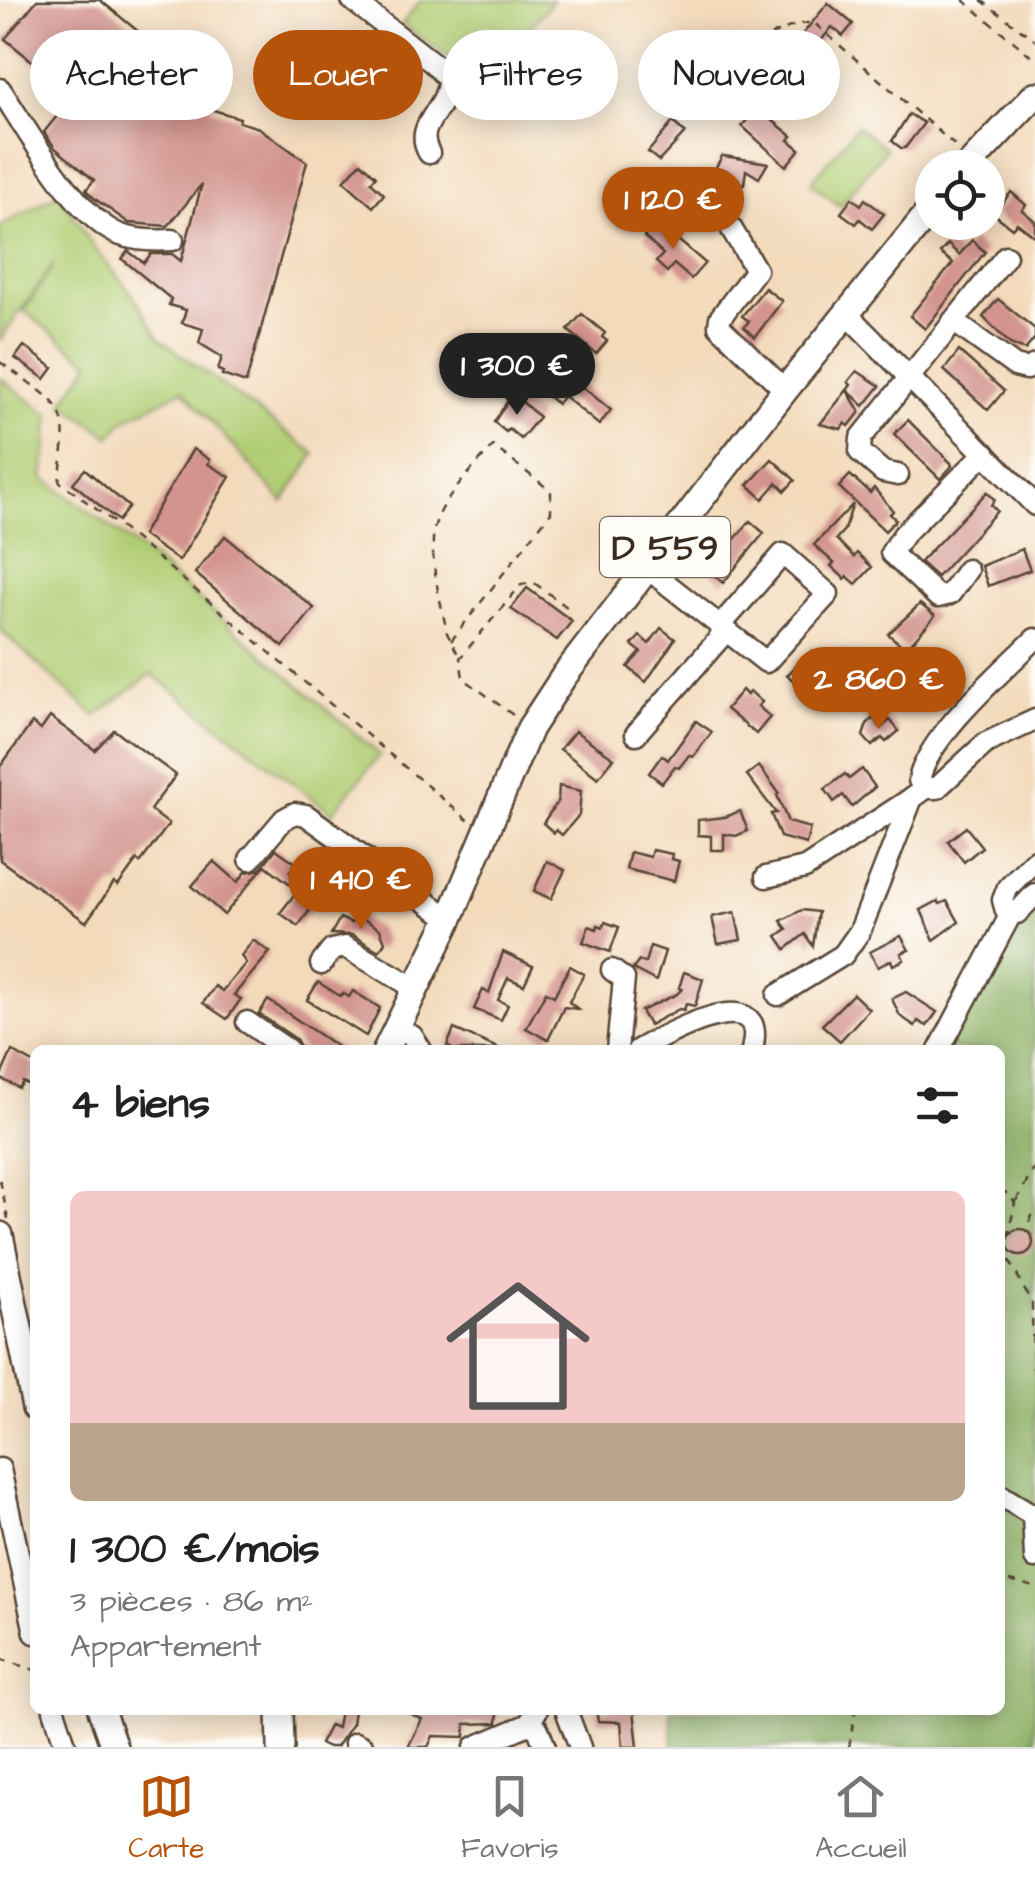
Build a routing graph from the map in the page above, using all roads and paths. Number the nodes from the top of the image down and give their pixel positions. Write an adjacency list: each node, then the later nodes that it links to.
1 (352, 0): 13 (street)
2 (963, 0): 8 (path)
3 (982, 0): 6 (path)
4 (782, 30): 5 (path)
5 (822, 30)
6 (1035, 40)
7 (840, 47): 11 (path)
8 (1035, 59)
9 (0, 88): 16 (street)
10 (1035, 95): 12 (main road)
11 (954, 150)
12 (982, 150)
13 (429, 154)
14 (731, 228): 23 (street)
15 (915, 229): 18 (main road, D 559)
16 (172, 240)
17 (1006, 256): 19 (street)
18 (846, 313): 22 (street); 23 (main road, D 559)
19 (953, 321): 21 (street); 22 (street)
20 (0, 362): 38 (path)
21 (1035, 366)
22 (909, 374): 24 (street); 25 (street)
23 (785, 390): 27 (main road, D 559)
24 (984, 453): 26 (street); 28 (street)
25 (898, 474)
26 (1035, 505)
27 (648, 569): 30 (street); 35 (main road, D 559)
28 (967, 570)
29 (572, 610): 33 (path)
30 (723, 628): 30 (street); 36 (street)
31 (1035, 639): 37 (street)
32 (451, 641): 32 (path); 33 (path)
33 (460, 658): 35 (path)
34 (1035, 720): 37 (street)
35 (530, 728): 38 (main road, D 559)
36 (636, 734)
37 (919, 793): 41 (street); 48 (street)
38 (486, 833): 44 (main road, D 559)
39 (250, 859): 44 (street)
40 (1035, 860): 43 (street)
41 (766, 877)
42 (1035, 894): 43 (street)
43 (1012, 912): 56 (street)
44 (451, 916): 47 (main road, D 559)
45 (321, 964): 47 (street)
46 (612, 970): 53 (street)
47 (416, 988): 50 (main road, D 559)
48 (778, 995)
49 (247, 1022): 51 (street)
50 (391, 1044): 52 (street)
51 (281, 1045)
52 (418, 1045)
53 (617, 1045)
54 (647, 1045): 55 (street)
55 (753, 1045)
56 (942, 1045)
57 (1035, 1168): 59 (path)
58 (1005, 1192): 59 (path)
59 (1015, 1202): 63 (path)
60 (1032, 1214): 61 (path)
61 (1029, 1222)
62 (0, 1235): 66 (main road)
63 (1005, 1238)
64 (1005, 1252): 65 (path)
65 (1032, 1369)
66 (30, 1382)
67 (1, 1479): 72 (street)
68 (1005, 1499): 69 (street)
69 (1035, 1558)
70 (1010, 1581): 71 (path)
71 (1035, 1587)
72 (30, 1610)
73 (0, 1659): 74 (path)
74 (30, 1668)
75 (56, 1715): 81 (street)
76 (103, 1715): 82 (main road)
77 (280, 1715): 83 (main road)
78 (568, 1715): 86 (street)
79 (853, 1715): 87 (path)
80 (533, 1717): 84 (street); 85 (street)
81 (66, 1747)
82 (114, 1747)
83 (281, 1747)
84 (476, 1747)
85 (545, 1747)
86 (580, 1747)
87 (849, 1747)

